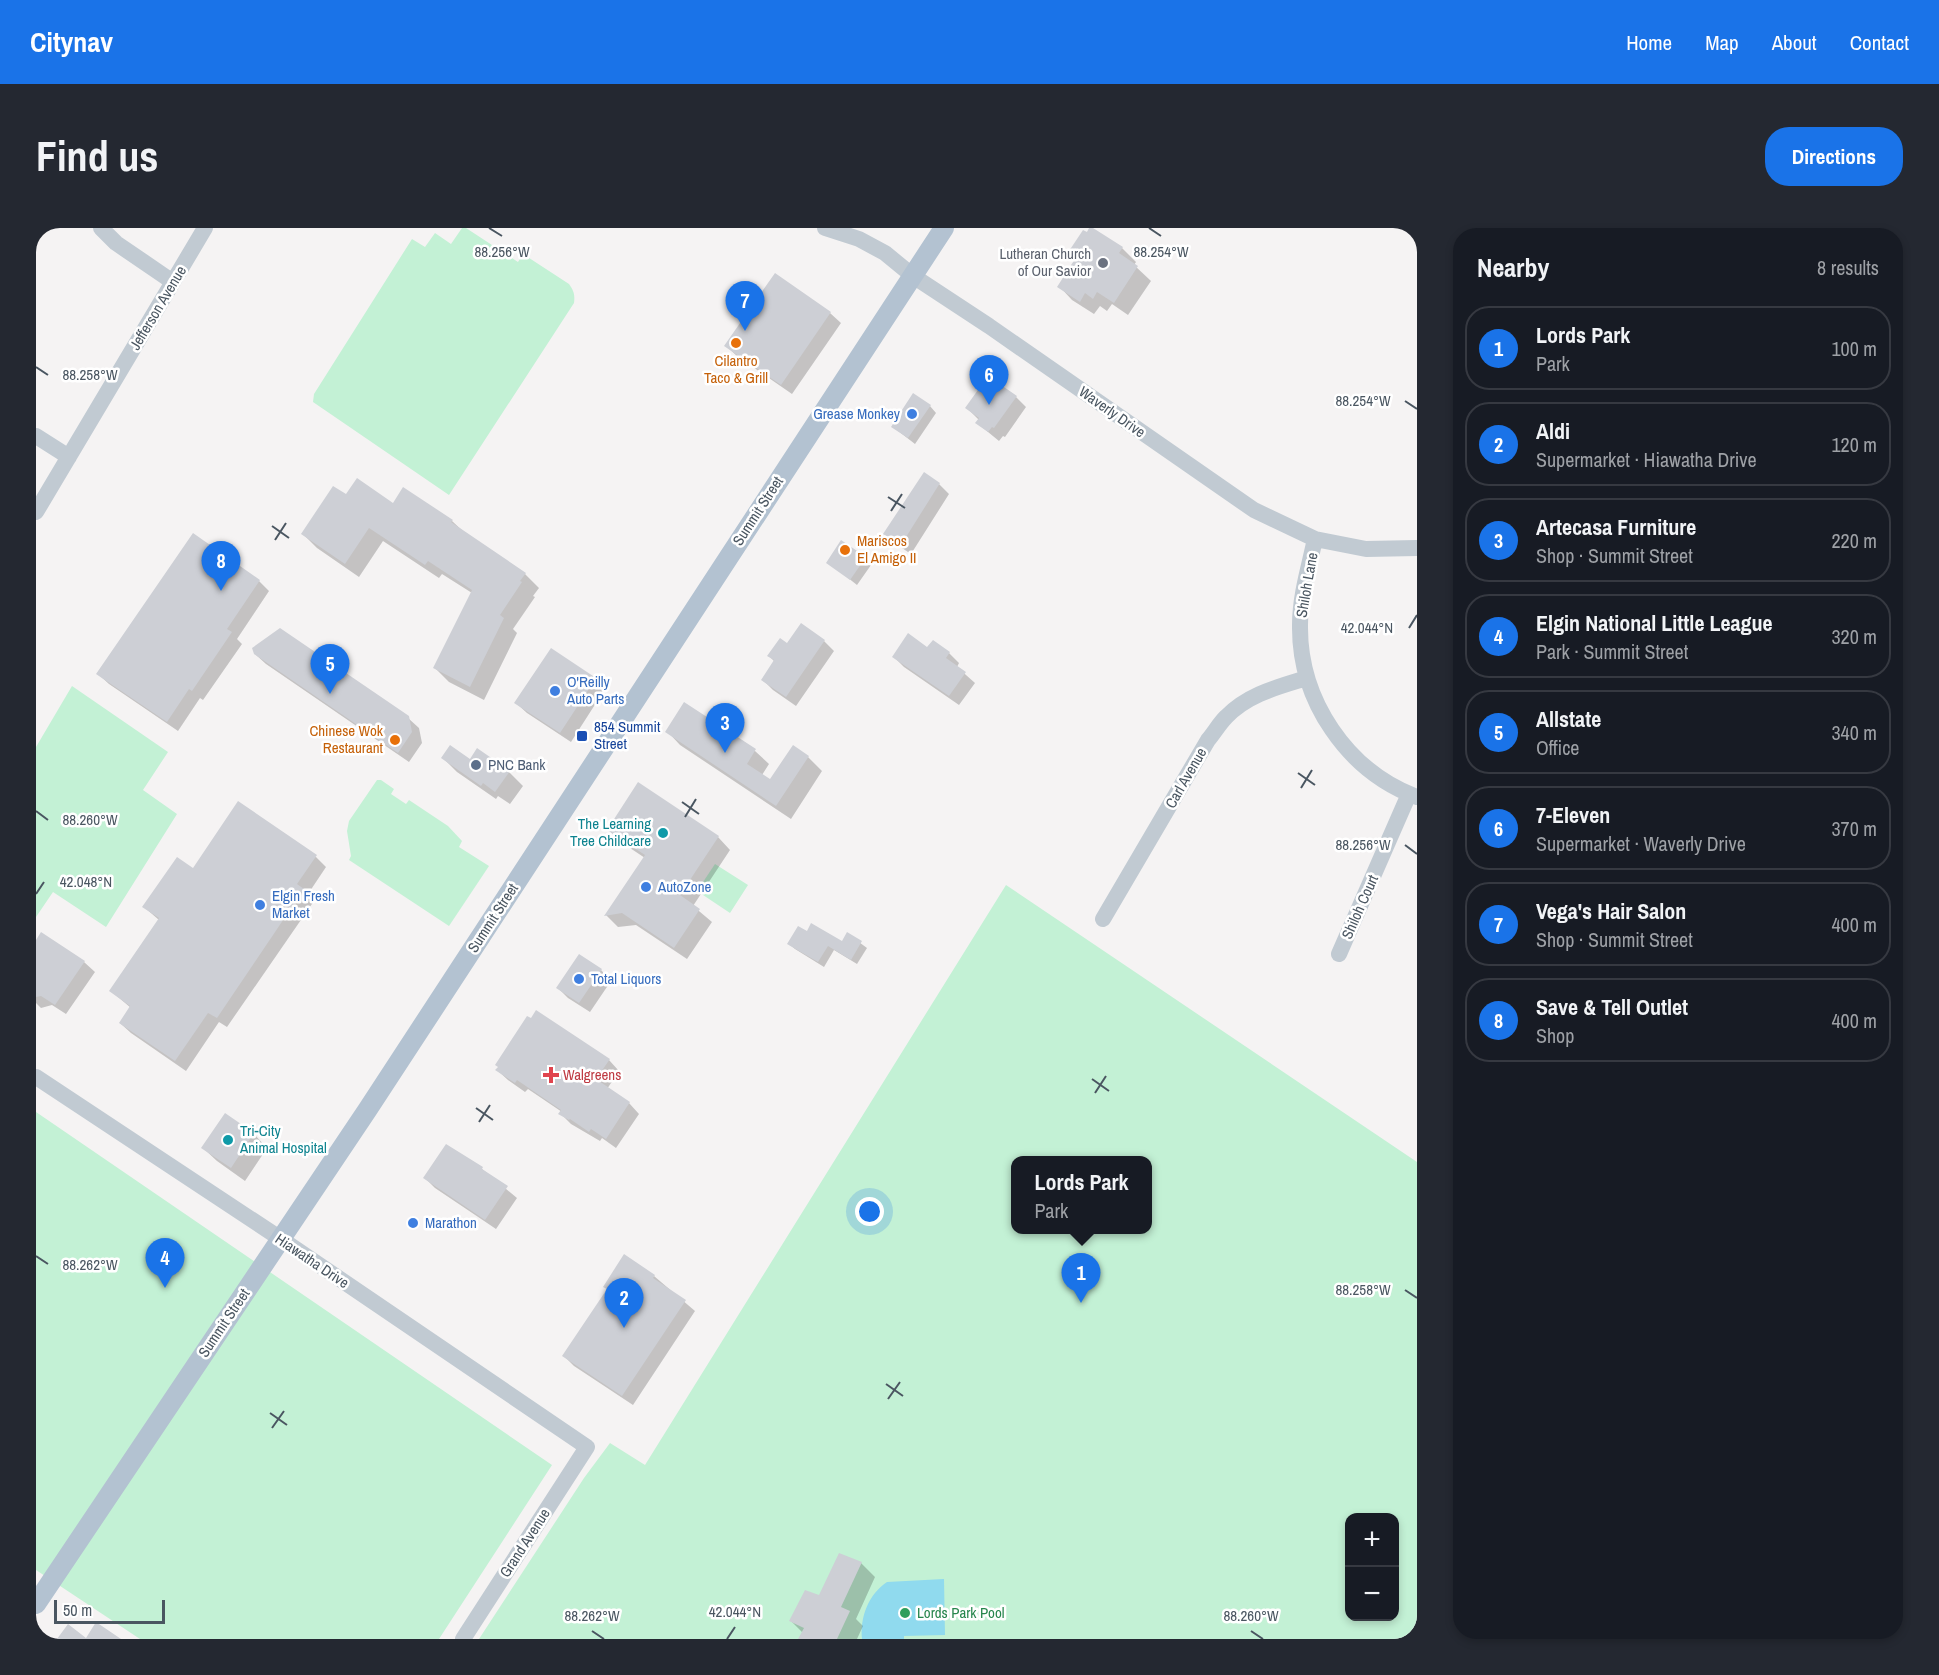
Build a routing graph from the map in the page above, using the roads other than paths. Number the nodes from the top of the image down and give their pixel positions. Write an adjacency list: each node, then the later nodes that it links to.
1 (101, 228): 6 (street)
2 (205, 228): 6 (street, Jefferson Avenue)
3 (825, 228): 5 (street, Waverly Drive)
4 (944, 228): 5 (main road, Summit Street)
5 (913, 276): 10 (street, Waverly Drive); 17 (main road, Summit Street)
6 (173, 282): 8 (street, Jefferson Avenue)
7 (36, 436): 8 (street)
8 (69, 457): 9 (street, Jefferson Avenue)
9 (36, 512)
10 (1315, 539): 11 (street, Waverly Drive); 12 (street, Shiloh Lane)
11 (1417, 548)
12 (1307, 678): 13 (street, Shiloh Lane); 14 (street, Carl Avenue)
13 (1413, 796): 15 (street, Shiloh Court)
14 (1103, 919)
15 (1339, 954)
16 (36, 1077): 17 (street, Hiawatha Drive)
17 (281, 1239): 18 (street, Hiawatha Drive); 19 (main road, Summit Street)
18 (587, 1447): 20 (street, Grand Avenue)
19 (36, 1604)
20 (463, 1639)

